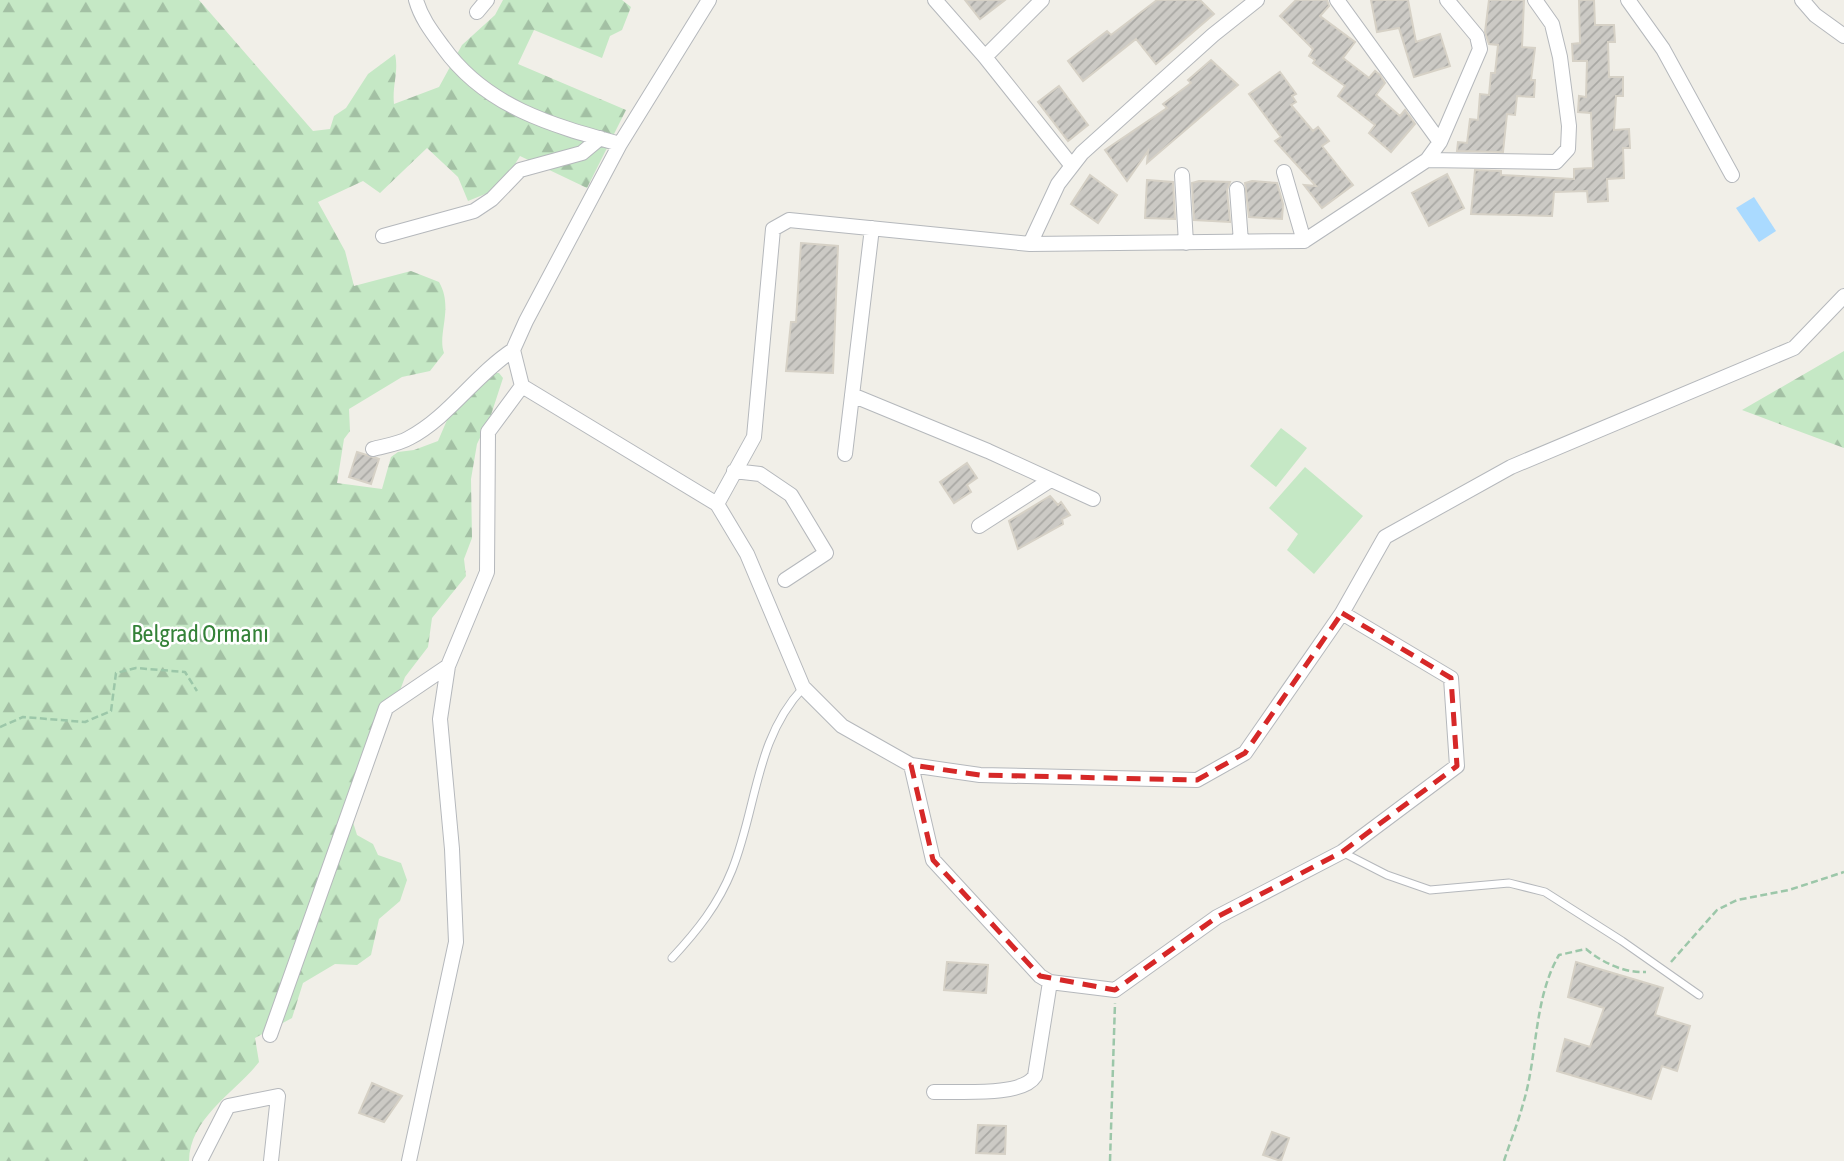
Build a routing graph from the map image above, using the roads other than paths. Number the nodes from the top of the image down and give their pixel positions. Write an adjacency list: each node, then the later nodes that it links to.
1 (416, 0): 13 (street)
2 (709, 0): 15 (street)
3 (935, 0): 12 (street)
4 (1042, 0): 12 (street)
5 (1257, 0): 17 (street)
6 (1337, 0): 14 (street)
7 (1447, 0): 14 (street)
8 (1535, 0): 16 (street)
9 (1632, 0): 20 (street)
10 (1802, 0): 11 (street)
11 (1844, 36)
12 (985, 57): 17 (street)
13 (600, 138): 15 (street); 23 (street)
14 (1440, 142): 16 (street)
15 (620, 144): 29 (street)
16 (1427, 160): 24 (street)
17 (1072, 166): 27 (street)
18 (1284, 172): 24 (street)
19 (1182, 175): 26 (street)
20 (1732, 175)
21 (1237, 189): 25 (street)
22 (872, 228): 27 (street); 31 (street); 34 (street)
23 (383, 236)
24 (1304, 241): 25 (street)
25 (1241, 242): 26 (street)
26 (1186, 243): 27 (street)
27 (1030, 244)
28 (1844, 296): 40 (street)
29 (513, 350): 30 (street); 32 (street)
30 (522, 386): 37 (street); 41 (street)
31 (852, 395): 33 (street); 35 (street)
32 (373, 449)
33 (845, 454)
34 (734, 471): 37 (street); 39 (street)
35 (1049, 481): 36 (street); 38 (street)
36 (1093, 499)
37 (717, 504): 42 (street)
38 (979, 526)
39 (785, 580)
40 (1342, 613): 43 (street); 44 (street)
41 (448, 666): 48 (street); 52 (street)
42 (803, 687): 43 (street); 45 (lane)
43 (911, 765): 46 (street)
44 (1342, 852): 46 (street); 47 (lane)
45 (672, 958)
46 (1050, 982): 49 (street)
47 (1699, 995)
48 (270, 1035)
49 (934, 1092)
50 (200, 1161): 51 (street)
51 (271, 1161)
52 (409, 1161)

